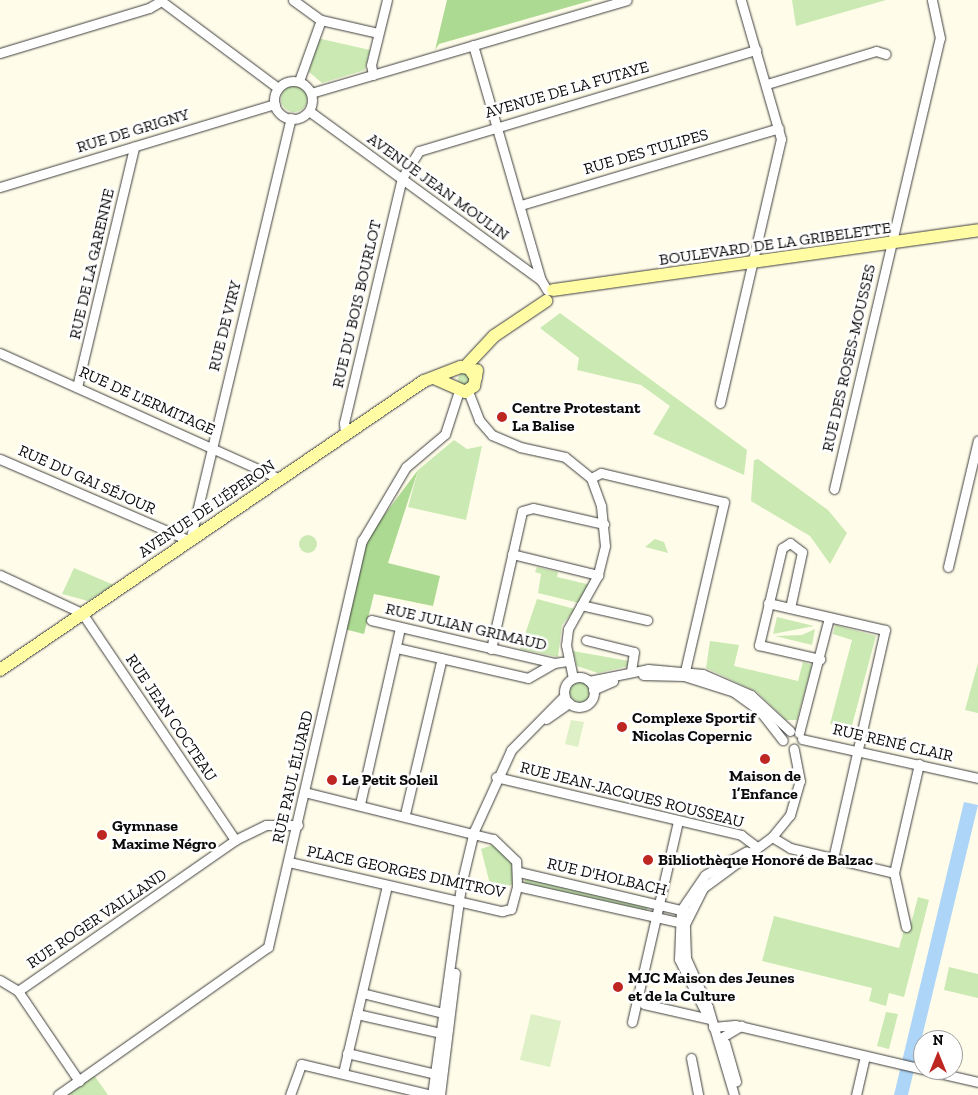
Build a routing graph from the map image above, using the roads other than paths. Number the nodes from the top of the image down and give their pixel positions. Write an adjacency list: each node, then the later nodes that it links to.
1 (160, 0): 11 (street); 16 (street)
2 (293, 0): 7 (street)
3 (386, 0): 8 (street)
4 (627, 0): 9 (street)
5 (741, 0): 10 (street)
6 (932, 0): 28 (street, RUE DES ROSES-MOUSSES)
7 (320, 20): 8 (street); 14 (street)
8 (378, 33): 13 (street)
9 (474, 45): 13 (street); 21 (street)
10 (756, 50): 15 (street); 21 (street, AVENUE DE LA FUTAYE)
11 (0, 53)
12 (886, 54): 15 (street)
13 (373, 75): 17 (street)
14 (299, 81): 16 (street); 17 (street)
15 (767, 84): 22 (street)
16 (278, 88): 18 (street)
17 (311, 93): 19 (street)
18 (275, 104): 20 (street); 23 (street, RUE DE GRIGNY)
19 (309, 111): 20 (street); 24 (street, AVENUE JEAN MOULIN)
20 (291, 118): 41 (street, RUE DE VIRY)
21 (498, 126): 24 (street, AVENUE DE LA FUTAYE); 26 (street)
22 (779, 128): 26 (street, RUE DES TULIPES); 29 (street)
23 (134, 147): 25 (street, RUE DE GRIGNY); 36 (street, RUE DE LA GARENNE)
24 (402, 178): 30 (street, AVENUE JEAN MOULIN); 39 (street, RUE DU BOIS BOURLOT)
25 (0, 187)
26 (521, 205): 30 (street)
27 (978, 230): 28 (main road, BOULEVARD DE LA GRIBELETTE)
28 (891, 243): 29 (main road, BOULEVARD DE LA GRIBELETTE); 45 (street, RUE DES ROSES-MOUSSES)
29 (753, 263): 30 (main road, BOULEVARD DE LA GRIBELETTE); 38 (street)
30 (548, 292): 31 (main road, AVENUE DE L'ÉPERON)
31 (481, 351): 33 (main road, AVENUE DE L'ÉPERON); 35 (main road)
32 (0, 353): 36 (street, RUE DE L'ERMITAGE)
33 (459, 369): 34 (main road, AVENUE DE L'ÉPERON); 35 (main road); 37 (main road)
34 (434, 378): 37 (main road); 39 (main road, AVENUE DE L'ÉPERON)
35 (476, 378): 37 (main road)
36 (77, 387): 41 (street, RUE DE L'ERMITAGE)
37 (460, 389): 43 (street); 81 (street, RUE PAUL ÉLUARD)
38 (720, 403)
39 (345, 436): 44 (main road, AVENUE DE L'ÉPERON)
40 (978, 440): 49 (street)
41 (212, 446): 44 (street, RUE DE L'ERMITAGE); 47 (street, RUE DE VIRY)
42 (0, 459): 47 (street, RUE DU GAI SÉJOUR)
43 (591, 478): 46 (street); 69 (street)
44 (281, 479): 47 (main road, AVENUE DE L'ÉPERON)
45 (834, 489)
46 (604, 524): 48 (street); 51 (street)
47 (190, 540): 55 (main road, AVENUE DE L'ÉPERON)
48 (512, 554): 51 (street); 62 (street)
49 (948, 567)
50 (0, 575): 55 (street)
51 (598, 575): 53 (street)
52 (768, 603): 54 (street); 54 (street); 64 (street)
53 (581, 605): 58 (street); 65 (street)
54 (790, 608): 56 (street)
55 (82, 613): 67 (main road, AVENUE DE L'ÉPERON); 88 (street, RUE JEAN COCTEAU)
56 (829, 618): 64 (street); 77 (street)
57 (371, 620): 59 (street, RUE JULIAN GRIMAUD)
58 (647, 620)
59 (400, 628): 61 (street); 62 (street, RUE JULIAN GRIMAUD)
60 (586, 640): 68 (street)
61 (396, 648): 63 (street, RUE JULIAN GRIMAUD); 82 (street)
62 (491, 649): 66 (street, RUE JULIAN GRIMAUD)
63 (442, 658): 66 (street, RUE JULIAN GRIMAUD); 83 (street)
64 (820, 659): 74 (street)
65 (569, 661): 66 (street, RUE JULIAN GRIMAUD); 70 (street)
66 (554, 663)
67 (0, 670)
68 (630, 671): 69 (street); 71 (street)
69 (686, 671): 73 (street)
70 (573, 678): 71 (street); 72 (street)
71 (591, 686): 72 (street); 75 (street)
72 (567, 699): 79 (street)
73 (790, 731): 74 (street, RUE RENÉ CLAIR); 75 (street)
74 (800, 736): 76 (street); 77 (street, RUE RENÉ CLAIR)
75 (783, 740): 76 (street)
76 (794, 749): 87 (street)
77 (858, 750): 78 (street, RUE RENÉ CLAIR); 90 (street)
78 (919, 764): 80 (street, RUE RENÉ CLAIR); 93 (street)
79 (499, 778): 84 (street, RUE JEAN-JACQUES ROUSSEAU); 86 (street)
80 (978, 778)
81 (305, 792): 82 (street, PLACE GEORGES DIMITROV); 85 (street, RUE PAUL ÉLUARD)
82 (360, 804): 83 (street, PLACE GEORGES DIMITROV)
83 (405, 814): 86 (street, PLACE GEORGES DIMITROV)
84 (678, 821): 89 (street, RUE JEAN-JACQUES ROUSSEAU); 97 (street)
85 (298, 825): 88 (street, RUE ROGER VAILLAND); 91 (street, RUE PAUL ÉLUARD)
86 (474, 831): 92 (street, PLACE GEORGES DIMITROV); 96 (street)
87 (772, 837): 89 (street); 90 (street)
88 (235, 840): 103 (street, RUE ROGER VAILLAND)
89 (757, 847): 98 (street)
90 (833, 858): 93 (street)
91 (289, 862): 94 (street, PLACE GEORGES DIMITROV); 120 (street, RUE PAUL ÉLUARD)
92 (519, 872): 95 (street, PLACE GEORGES DIMITROV); 97 (street, RUE D'HOLBACH)
93 (894, 872): 101 (street)
94 (387, 885): 96 (street, PLACE GEORGES DIMITROV); 104 (street)
95 (517, 886): 96 (street, PLACE GEORGES DIMITROV); 99 (street, RUE D'HOLBACH)
96 (459, 901): 107 (street)
97 (658, 904): 98 (street, RUE D'HOLBACH); 99 (street)
98 (685, 910): 100 (street)
99 (655, 918): 100 (street, RUE D'HOLBACH); 108 (street)
100 (682, 923): 109 (street)
101 (906, 927)
102 (0, 980): 103 (street)
103 (18, 991): 120 (street)
104 (362, 993): 106 (street); 107 (street)
105 (644, 1004): 109 (street)
106 (357, 1014): 111 (street); 113 (street)
107 (446, 1014): 111 (street)
108 (632, 1022)
109 (711, 1023): 110 (street); 112 (street)
110 (741, 1026): 112 (street); 114 (street)
111 (444, 1034): 118 (street)
112 (719, 1038): 127 (street); 128 (street)
113 (347, 1053): 117 (street); 118 (street)
114 (865, 1056): 116 (street); 129 (street)
115 (691, 1058): 126 (street)
116 (913, 1067)
117 (343, 1073): 123 (street); 124 (street)
118 (439, 1074): 124 (street); 125 (street)
119 (963, 1079): 121 (street)
120 (79, 1080): 122 (street, RUE PAUL ÉLUARD)
121 (978, 1082)
122 (58, 1095)
123 (290, 1095)
124 (432, 1095)
125 (440, 1095)
126 (698, 1095)
127 (734, 1095)
128 (739, 1095)
129 (856, 1095)

